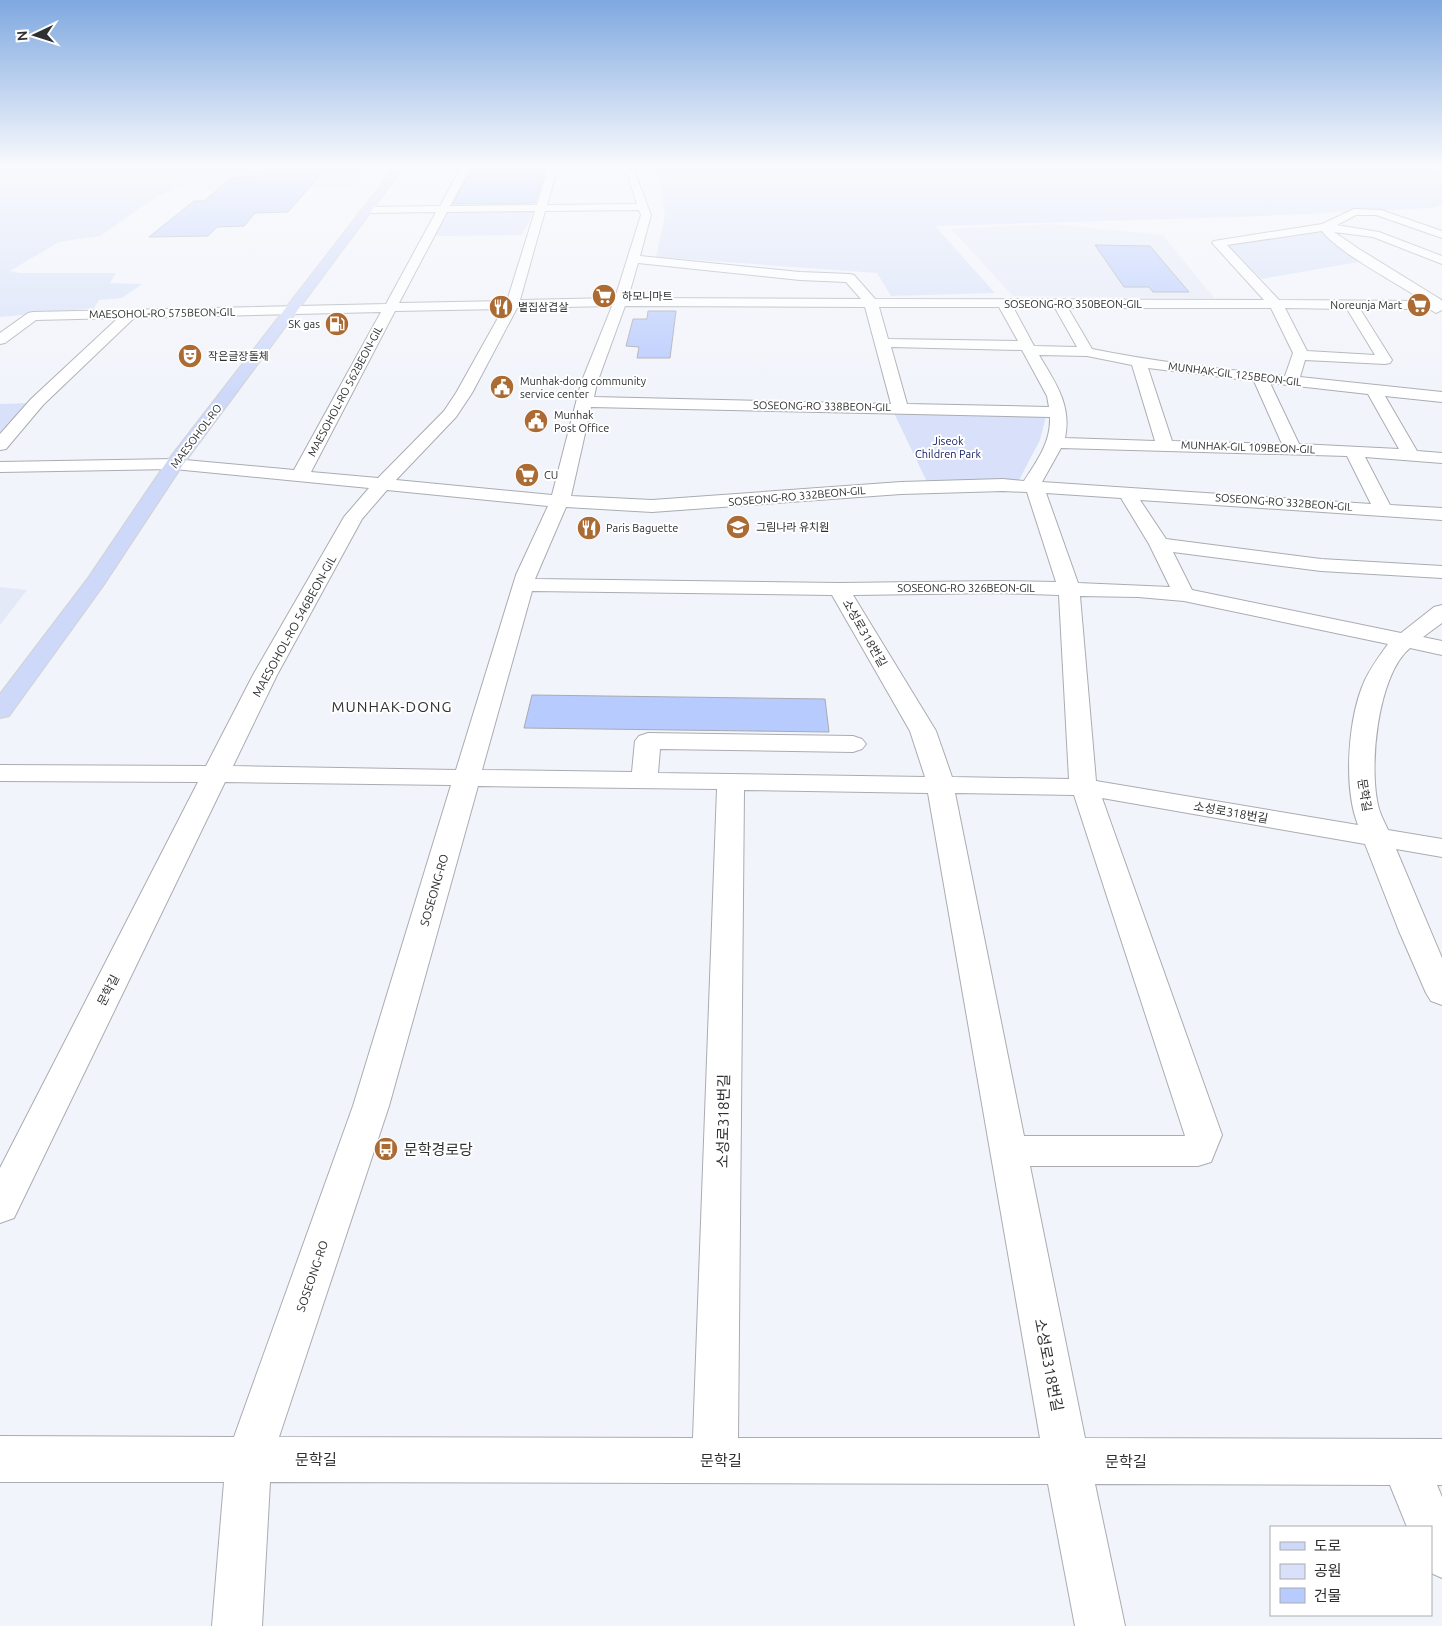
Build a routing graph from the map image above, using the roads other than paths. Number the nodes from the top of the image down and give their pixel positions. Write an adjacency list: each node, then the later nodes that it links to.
1 (342, 243): 19 (main road, MAESOHOL-RO)
2 (425, 243): 17 (street, MAESOHOL-RO 562BEON-GIL)
3 (531, 243): 11 (street)
4 (638, 243): 8 (street, SOSEONG-RO)
5 (1225, 243): 15 (street)
6 (1343, 243): 18 (street)
7 (1399, 243): 9 (street)
8 (633, 259): 10 (street, SOSEONG-RO); 12 (street)
9 (1442, 260)
10 (620, 302): 11 (street, SOSEONG-RO 350BEON-GIL); 12 (street, SOSEONG-RO 350BEON-GIL); 31 (street, SOSEONG-RO)
11 (513, 303): 17 (street, MAESOHOL-RO 575BEON-GIL); 44 (street)
12 (871, 303): 13 (street, SOSEONG-RO 350BEON-GIL); 22 (street)
13 (1004, 304): 14 (street, SOSEONG-RO 350BEON-GIL); 23 (street)
14 (1060, 304): 15 (street, SOSEONG-RO 350BEON-GIL); 24 (street)
15 (1276, 305): 16 (street, SOSEONG-RO 350BEON-GIL); 25 (street)
16 (1352, 306): 18 (street, SOSEONG-RO 350BEON-GIL); 25 (street)
17 (391, 307): 19 (street, MAESOHOL-RO 575BEON-GIL); 43 (street, MAESOHOL-RO 562BEON-GIL)
18 (1439, 308)
19 (292, 310): 20 (street, MAESOHOL-RO 575BEON-GIL); 41 (main road, MAESOHOL-RO)
20 (130, 314): 21 (street, MAESOHOL-RO 575BEON-GIL); 35 (street)
21 (0, 340)
22 (882, 343): 23 (street, MUNHAK-GIL 125BEON-GIL); 32 (street)
23 (1028, 348): 24 (street, MUNHAK-GIL 125BEON-GIL); 33 (street)
24 (1087, 352): 26 (street, MUNHAK-GIL 125BEON-GIL)
25 (1299, 355): 28 (street)
26 (1138, 362): 27 (street, MUNHAK-GIL 125BEON-GIL); 36 (street)
27 (1260, 378): 28 (street, MUNHAK-GIL 125BEON-GIL); 37 (street)
28 (1291, 381): 29 (street, MUNHAK-GIL 125BEON-GIL)
29 (1374, 391): 30 (street, MUNHAK-GIL 125BEON-GIL); 39 (street)
30 (1442, 397)
31 (585, 402): 32 (street, SOSEONG-RO 338BEON-GIL); 47 (street, SOSEONG-RO)
32 (900, 408): 33 (street, SOSEONG-RO 338BEON-GIL)
33 (1058, 412): 34 (street)
34 (1055, 442): 36 (street, MUNHAK-GIL 109BEON-GIL); 45 (street)
35 (0, 445)
36 (1165, 445): 37 (street, MUNHAK-GIL 109BEON-GIL)
37 (1292, 448): 38 (street, MUNHAK-GIL 109BEON-GIL)
38 (1353, 451): 39 (street, MUNHAK-GIL 109BEON-GIL); 48 (street)
39 (1411, 455): 40 (street, MUNHAK-GIL 109BEON-GIL)
40 (1442, 458)
41 (174, 464): 42 (street, MAESOHOL-RO 562BEON-GIL); 43 (street, MAESOHOL-RO 562BEON-GIL); 59 (main road, MAESOHOL-RO)
42 (0, 467)
43 (300, 476): 44 (street, MAESOHOL-RO 562BEON-GIL)
44 (382, 484): 47 (street, MAESOHOL-RO 562BEON-GIL); 62 (street, MAESOHOL-RO 546BEON-GIL)
45 (1035, 486): 46 (street, SOSEONG-RO 332BEON-GIL); 47 (street, SOSEONG-RO 332BEON-GIL); 54 (street)
46 (1126, 492): 48 (street, SOSEONG-RO 332BEON-GIL); 50 (street)
47 (559, 501): 52 (street, SOSEONG-RO)
48 (1383, 509): 49 (street, SOSEONG-RO 332BEON-GIL)
49 (1442, 514)
50 (1159, 544): 51 (street); 55 (street)
51 (1442, 572)
52 (523, 585): 53 (street, SOSEONG-RO 326BEON-GIL); 63 (street, SOSEONG-RO)
53 (839, 589): 54 (street, SOSEONG-RO 326BEON-GIL); 66 (street, 소성로318번길)
54 (1069, 589): 55 (street, SOSEONG-RO 326BEON-GIL); 67 (street)
55 (1184, 595): 57 (street, SOSEONG-RO 326BEON-GIL)
56 (1442, 612): 57 (street, 문학길)
57 (1405, 641): 58 (street, SOSEONG-RO 326BEON-GIL); 68 (street, 문학길)
58 (1442, 648)
59 (0, 711)
60 (853, 744): 64 (street)
61 (0, 773): 62 (street)
62 (216, 774): 63 (street); 72 (street, 문학길)
63 (467, 778): 64 (street, 소성로318번길); 74 (street, SOSEONG-RO)
64 (644, 780): 65 (street, 소성로318번길)
65 (731, 782): 66 (street, 소성로318번길); 75 (street, 소성로318번길)
66 (941, 785): 67 (street, 소성로318번길); 71 (street, 소성로318번길)
67 (1086, 787): 68 (street, 소성로318번길); 71 (street)
68 (1377, 837): 69 (street, 소성로318번길); 70 (street, 문학길)
69 (1442, 848)
70 (1442, 993)
71 (1009, 1151): 76 (street, 소성로318번길)
72 (0, 1206)
73 (0, 1458): 74 (street, 문학길)
74 (249, 1459): 75 (street, 문학길); 79 (street, SOSEONG-RO)
75 (715, 1460): 76 (street, 문학길)
76 (1067, 1461): 77 (street, 문학길); 80 (street, 소성로318번길)
77 (1423, 1462): 78 (street)
78 (1442, 1554)
79 (237, 1626)
80 (1100, 1626)

